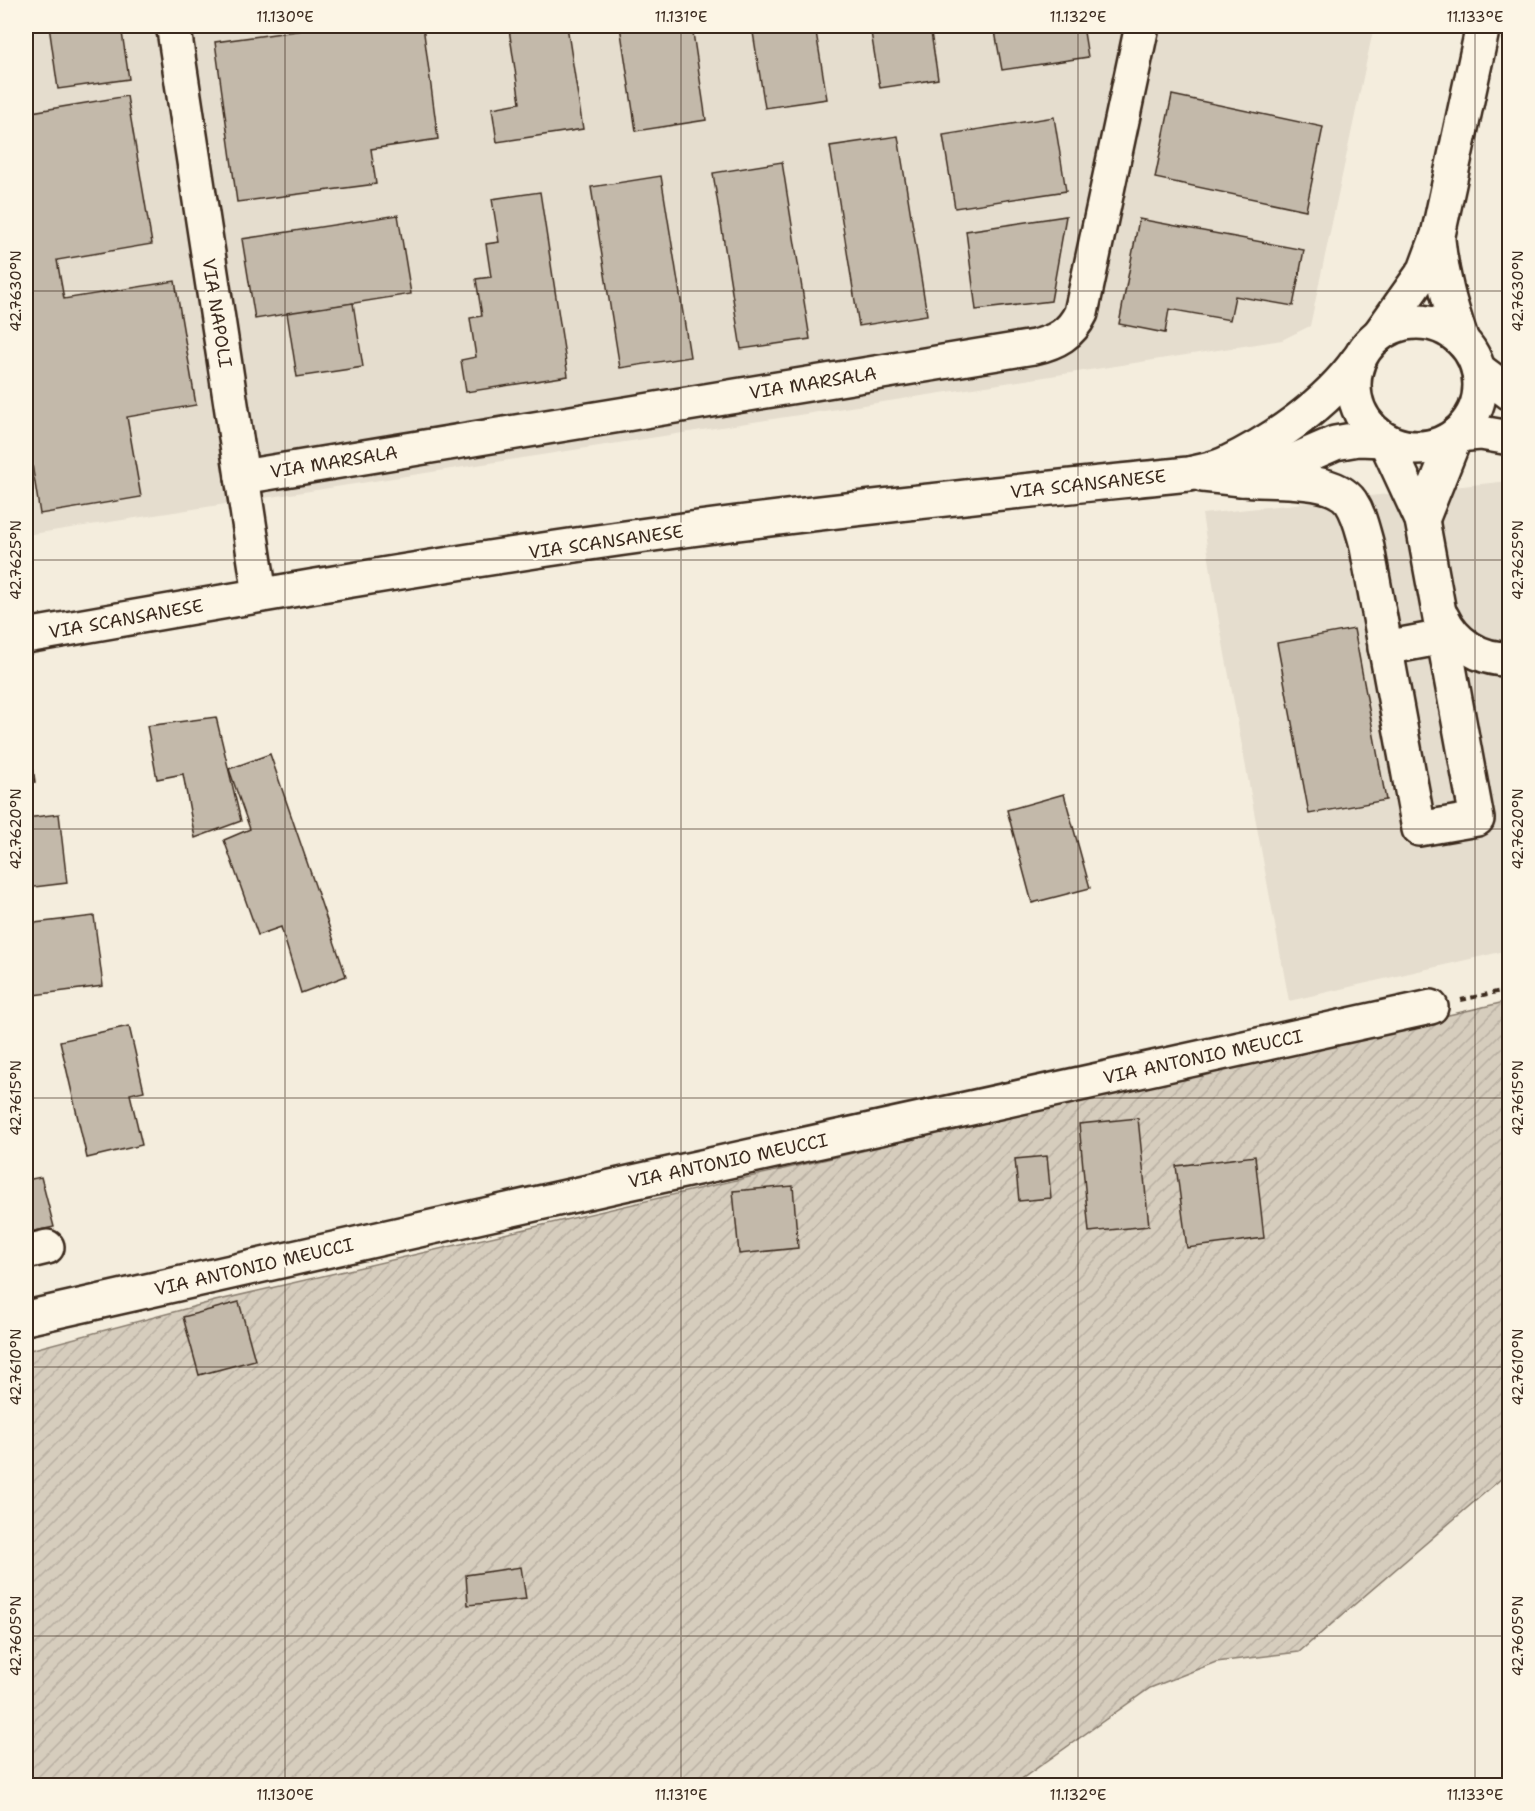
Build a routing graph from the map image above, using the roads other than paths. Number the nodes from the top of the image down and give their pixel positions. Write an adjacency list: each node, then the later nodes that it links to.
1 (1142, 26): 14 (street, VIA MARSALA)
2 (1484, 26): 4 (street)
3 (174, 27): 14 (street, VIA NAPOLI)
4 (1438, 235): 5 (street); 6 (street)
5 (1381, 332): 6 (street, VIA SCANSANESE); 7 (street, VIA SCANSANESE)
6 (1462, 341): 8 (street, VIA SCANSANESE)
7 (1358, 360): 12 (street, VIA SCANSANESE); 13 (street, VIA SCANSANESE)
8 (1479, 370): 9 (street, VIA SCANSANESE); 10 (street, VIA SCANSANESE)
9 (1509, 393)
10 (1456, 435): 11 (street, VIA SCANSANESE); 12 (street, VIA SCANSANESE); 16 (street)
11 (1509, 438)
12 (1385, 440): 15 (street, VIA SCANSANESE); 16 (street)
13 (1189, 474): 15 (street, VIA SCANSANESE); 17 (street, VIA SCANSANESE)
14 (242, 477): 17 (street, VIA NAPOLI)
15 (1241, 479): 20 (street)
16 (1422, 520): 18 (street)
17 (260, 595): 19 (street, VIA SCANSANESE)
18 (1442, 625): 20 (street); 20 (street); 21 (street)
19 (26, 636)
20 (1385, 648)
21 (1509, 659)
22 (1431, 1007): 23 (street, VIA ANTONIO MEUCCI)
23 (26, 1318)

